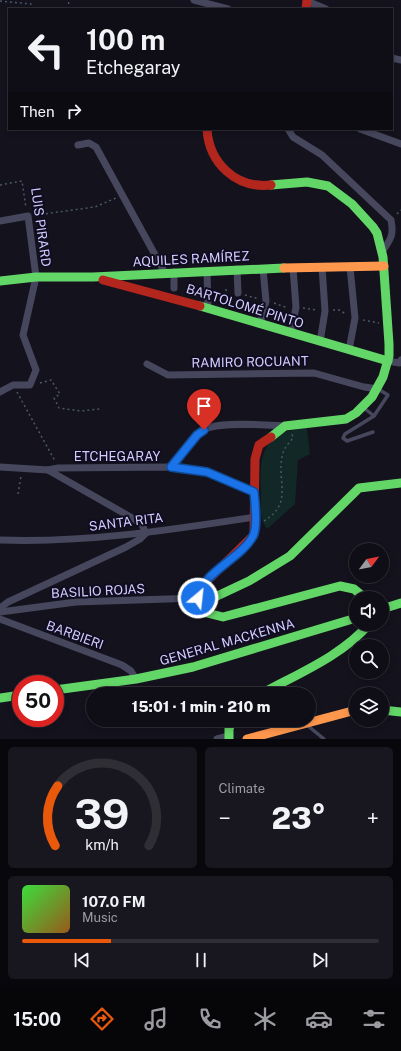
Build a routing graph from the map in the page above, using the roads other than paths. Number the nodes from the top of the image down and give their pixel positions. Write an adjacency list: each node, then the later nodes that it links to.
1 (194, 0): 3 (street)
2 (307, 3): 4 (street)
3 (224, 8)
4 (323, 8)
5 (207, 130): 11 (street)
6 (289, 130): 11 (street)
7 (363, 130): 8 (street)
8 (401, 144)
9 (78, 145): 19 (street)
10 (0, 221): 20 (street, LUIS PIRARD)
11 (382, 252): 12 (street)
12 (384, 266): 13 (street, AQUILES RAMÍREZ); 31 (street)
13 (350, 267): 15 (street, AQUILES RAMÍREZ); 29 (street)
14 (293, 268): 15 (street, AQUILES RAMÍREZ); 17 (street, AQUILES RAMÍREZ); 27 (street)
15 (322, 268): 28 (street)
16 (237, 269): 17 (street, AQUILES RAMÍREZ); 18 (street, AQUILES RAMÍREZ); 24 (street)
17 (263, 269): 26 (street)
18 (207, 271): 19 (street, AQUILES RAMÍREZ); 25 (street)
19 (170, 272): 21 (street, AQUILES RAMÍREZ); 23 (street)
20 (36, 277): 21 (street, AQUILES RAMÍREZ); 22 (street, AQUILES RAMÍREZ); 34 (street)
21 (93, 277): 25 (street, BARTOLOMÉ PINTO)
22 (0, 281)
23 (174, 288)
24 (238, 293)
25 (208, 309): 26 (street, BARTOLOMÉ PINTO)
26 (260, 324): 27 (street, BARTOLOMÉ PINTO)
27 (291, 333): 28 (street, BARTOLOMÉ PINTO)
28 (320, 342): 29 (street, BARTOLOMÉ PINTO)
29 (349, 350): 31 (street, BARTOLOMÉ PINTO)
30 (401, 360): 31 (street)
31 (388, 362): 33 (street)
32 (147, 364): 33 (street, RAMIRO ROCUANT)
33 (378, 389): 35 (street); 36 (lane)
34 (0, 392)
35 (363, 407): 36 (lane); 37 (street)
36 (374, 416): 38 (lane)
37 (285, 426): 40 (street); 43 (street)
38 (373, 432)
39 (0, 467): 41 (street, ETCHEGARAY)
40 (171, 467): 41 (street, ETCHEGARAY); 43 (street, ETCHEGARAY)
41 (48, 470): 45 (street)
42 (401, 483): 48 (street)
43 (254, 492): 44 (street)
44 (259, 520): 45 (street, SANTA RITA); 48 (street)
45 (146, 533): 46 (street, SANTA RITA); 51 (street)
46 (0, 540)
47 (358, 591): 48 (street)
48 (198, 598): 52 (street, BASILIO ROJAS)
49 (401, 603): 50 (street)
50 (389, 607)
51 (0, 608)
52 (0, 612)
53 (0, 619): 56 (street, BARBIERI)
54 (349, 620): 56 (street, GENERAL MACKENNA)
55 (364, 631): 57 (street)
56 (136, 679): 58 (street, GENERAL MACKENNA)
57 (273, 687)
58 (64, 689)
59 (12, 696): 60 (street)
60 (0, 698)
61 (389, 711): 63 (street)
62 (349, 712): 64 (street)
63 (401, 712)
64 (316, 721)
65 (231, 727): 68 (street)
66 (294, 727): 70 (street)
67 (310, 727): 71 (lane)
68 (229, 738): 69 (street)
69 (217, 739)
70 (248, 739)
71 (324, 739)

